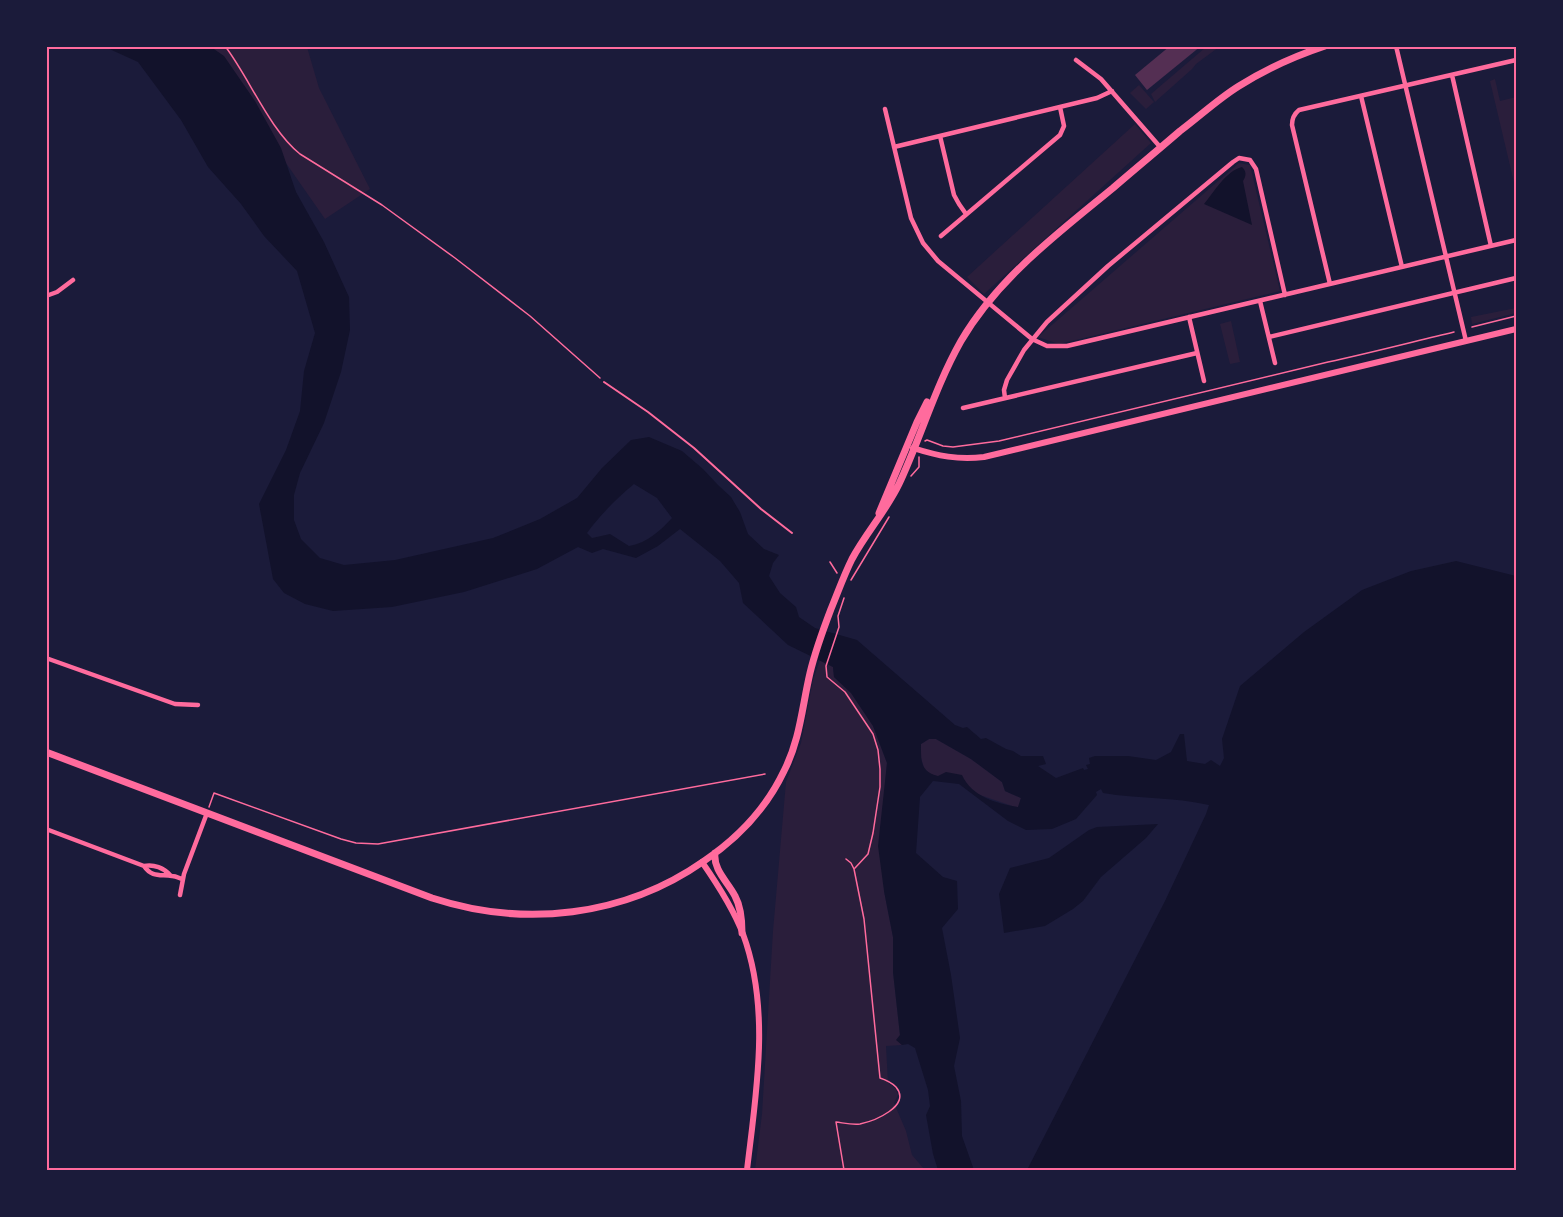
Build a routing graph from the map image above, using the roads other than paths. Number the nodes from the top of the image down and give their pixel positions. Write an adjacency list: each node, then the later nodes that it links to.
1 (1325, 46): 13 (main road)
2 (1396, 46): 6 (street)
3 (1076, 60): 7 (street)
4 (1516, 60): 5 (street)
5 (1452, 75): 6 (street); 17 (street)
6 (1406, 86): 8 (street); 18 (street)
7 (1112, 91): 9 (street); 13 (street)
8 (1361, 96): 19 (street); 22 (street)
9 (1060, 107): 11 (street); 14 (street)
10 (885, 110): 12 (street)
11 (940, 136): 12 (street); 14 (street)
12 (894, 147): 27 (street)
13 (1161, 148): 27 (main road)
14 (966, 214): 15 (street)
15 (941, 236)
16 (1516, 240): 17 (street)
17 (1491, 246): 18 (street)
18 (1446, 257): 19 (street); 23 (street)
19 (1402, 267): 22 (street)
20 (1516, 278): 23 (street)
21 (73, 280): 25 (street)
22 (1330, 284): 24 (street)
23 (1455, 292): 30 (street); 32 (street)
24 (1286, 295): 26 (street); 31 (street)
25 (46, 296)
26 (1260, 301): 28 (street); 30 (street)
27 (988, 302): 31 (street); 37 (main road)
28 (1189, 317): 31 (street); 33 (street)
29 (1516, 328): 32 (street)
30 (1269, 337): 34 (street)
31 (1032, 339): 38 (street)
32 (1466, 341): 40 (street)
33 (1197, 353): 35 (street); 38 (street)
34 (1275, 363)
35 (1204, 381)
36 (604, 382): 42 (lane)
37 (938, 386): 40 (main road); 41 (main road)
38 (1005, 398): 39 (street)
39 (963, 408)
40 (914, 448): 41 (main road)
41 (877, 521): 48 (main road)
42 (792, 533)
43 (46, 658): 44 (street)
44 (198, 705)
45 (46, 752): 46 (main road)
46 (207, 813): 49 (main road); 50 (street)
47 (46, 829): 50 (street)
48 (716, 853): 49 (main road); 52 (main road)
49 (702, 862): 52 (street)
50 (182, 879): 51 (street)
51 (180, 895)
52 (743, 936): 53 (street)
53 (747, 1170)

